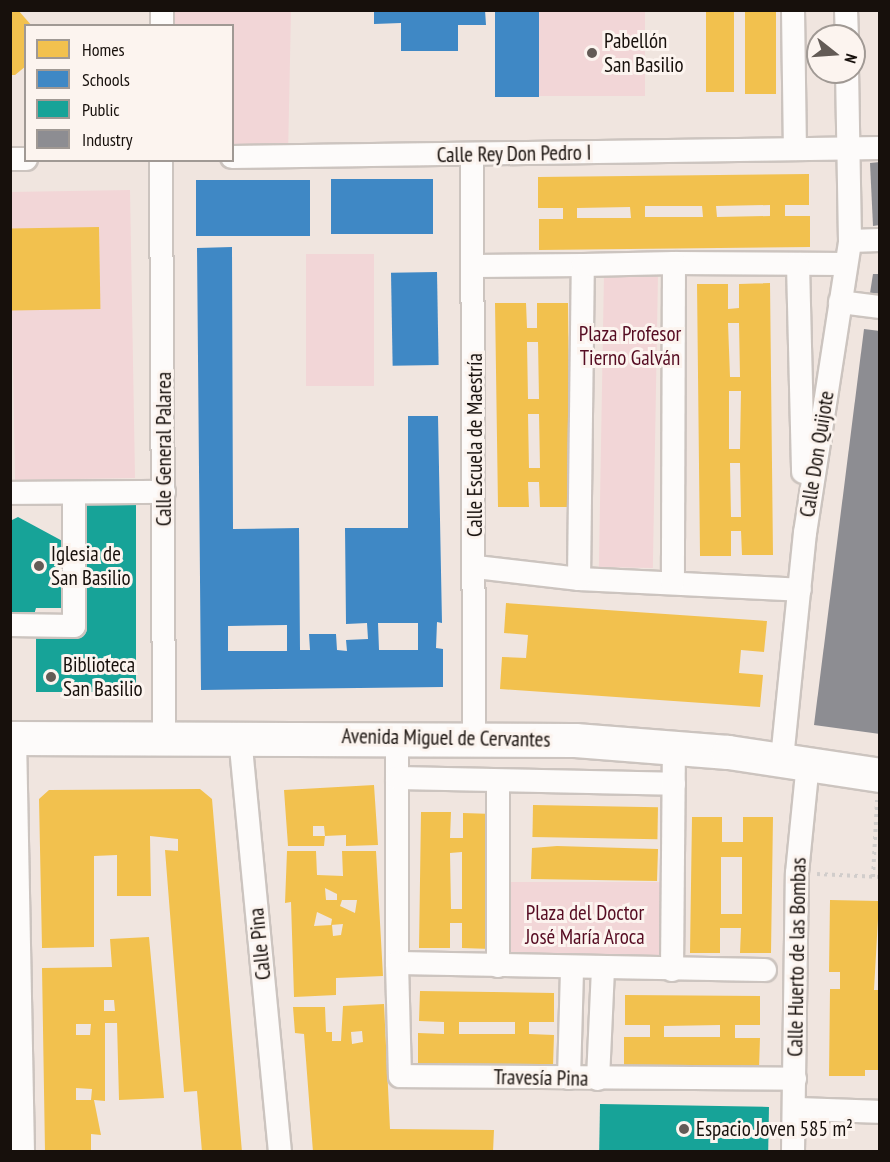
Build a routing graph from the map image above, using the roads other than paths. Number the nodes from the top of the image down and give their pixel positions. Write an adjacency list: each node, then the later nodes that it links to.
1 (793, 10): 4 (street)
2 (847, 84): 5 (street, Calle Don Quijote)
3 (879, 147): 5 (street, Calle Rey Don Pedro I)
4 (795, 149): 5 (street, Calle Rey Don Pedro I); 6 (street, Calle Rey Don Pedro I)
5 (849, 149): 10 (street, Calle Don Quijote)
6 (472, 155): 7 (street, Calle Rey Don Pedro I); 15 (street, Calle Escuela de Maestría)
7 (234, 157)
8 (161, 162): 18 (street, Calle General Palarea)
9 (879, 240): 10 (street)
10 (850, 242): 13 (street, Calle Don Quijote)
11 (674, 263): 12 (street); 14 (street); 24 (street)
12 (798, 264): 13 (street); 21 (street)
13 (846, 264): 16 (street, Calle Don Quijote)
14 (583, 265): 15 (street); 23 (street)
15 (475, 266): 22 (street, Calle Escuela de Maestría)
16 (840, 302): 17 (street); 21 (street, Calle Don Quijote)
17 (879, 307)
18 (164, 492): 20 (street); 28 (street, Calle General Palarea)
19 (10, 493): 20 (street)
20 (74, 493): 26 (street)
21 (805, 533): 25 (street, Calle Don Quijote)
22 (476, 567): 23 (street); 27 (street, Calle Escuela de Maestría)
23 (579, 579): 24 (street)
24 (673, 583): 25 (street)
25 (800, 590): 33 (street, Calle Don Quijote)
26 (10, 626)
27 (474, 736): 30 (main road, Avenida Miguel de Cervantes); 32 (main road, Avenida Miguel de Cervantes)
28 (164, 737): 29 (main road, Avenida Miguel de Cervantes); 31 (main road, Avenida Miguel de Cervantes)
29 (240, 737): 30 (main road, Avenida Miguel de Cervantes); 50 (street, Calle Pina)
30 (397, 737): 35 (street)
31 (13, 738): 49 (street)
32 (674, 747): 33 (main road, Avenida Miguel de Cervantes); 37 (street)
33 (795, 761): 34 (main road, Avenida Miguel de Cervantes); 46 (street, Calle Huerto de las Bombas)
34 (879, 775)
35 (397, 778): 36 (street); 38 (street)
36 (498, 781): 37 (street); 39 (street)
37 (674, 784): 42 (street)
38 (397, 963): 39 (street); 44 (street, Travesía Pina)
39 (498, 966): 40 (street)
40 (572, 968): 41 (street); 44 (street)
41 (603, 968): 42 (street); 45 (street)
42 (672, 970): 43 (street)
43 (765, 970)
44 (569, 1078): 45 (street, Travesía Pina)
45 (598, 1079): 46 (street, Travesía Pina)
46 (795, 1079): 47 (street, Calle Huerto de las Bombas)
47 (795, 1109): 48 (street); 51 (street, Calle Huerto de las Bombas)
48 (879, 1112)
49 (23, 1152)
50 (280, 1152)
51 (793, 1152)

